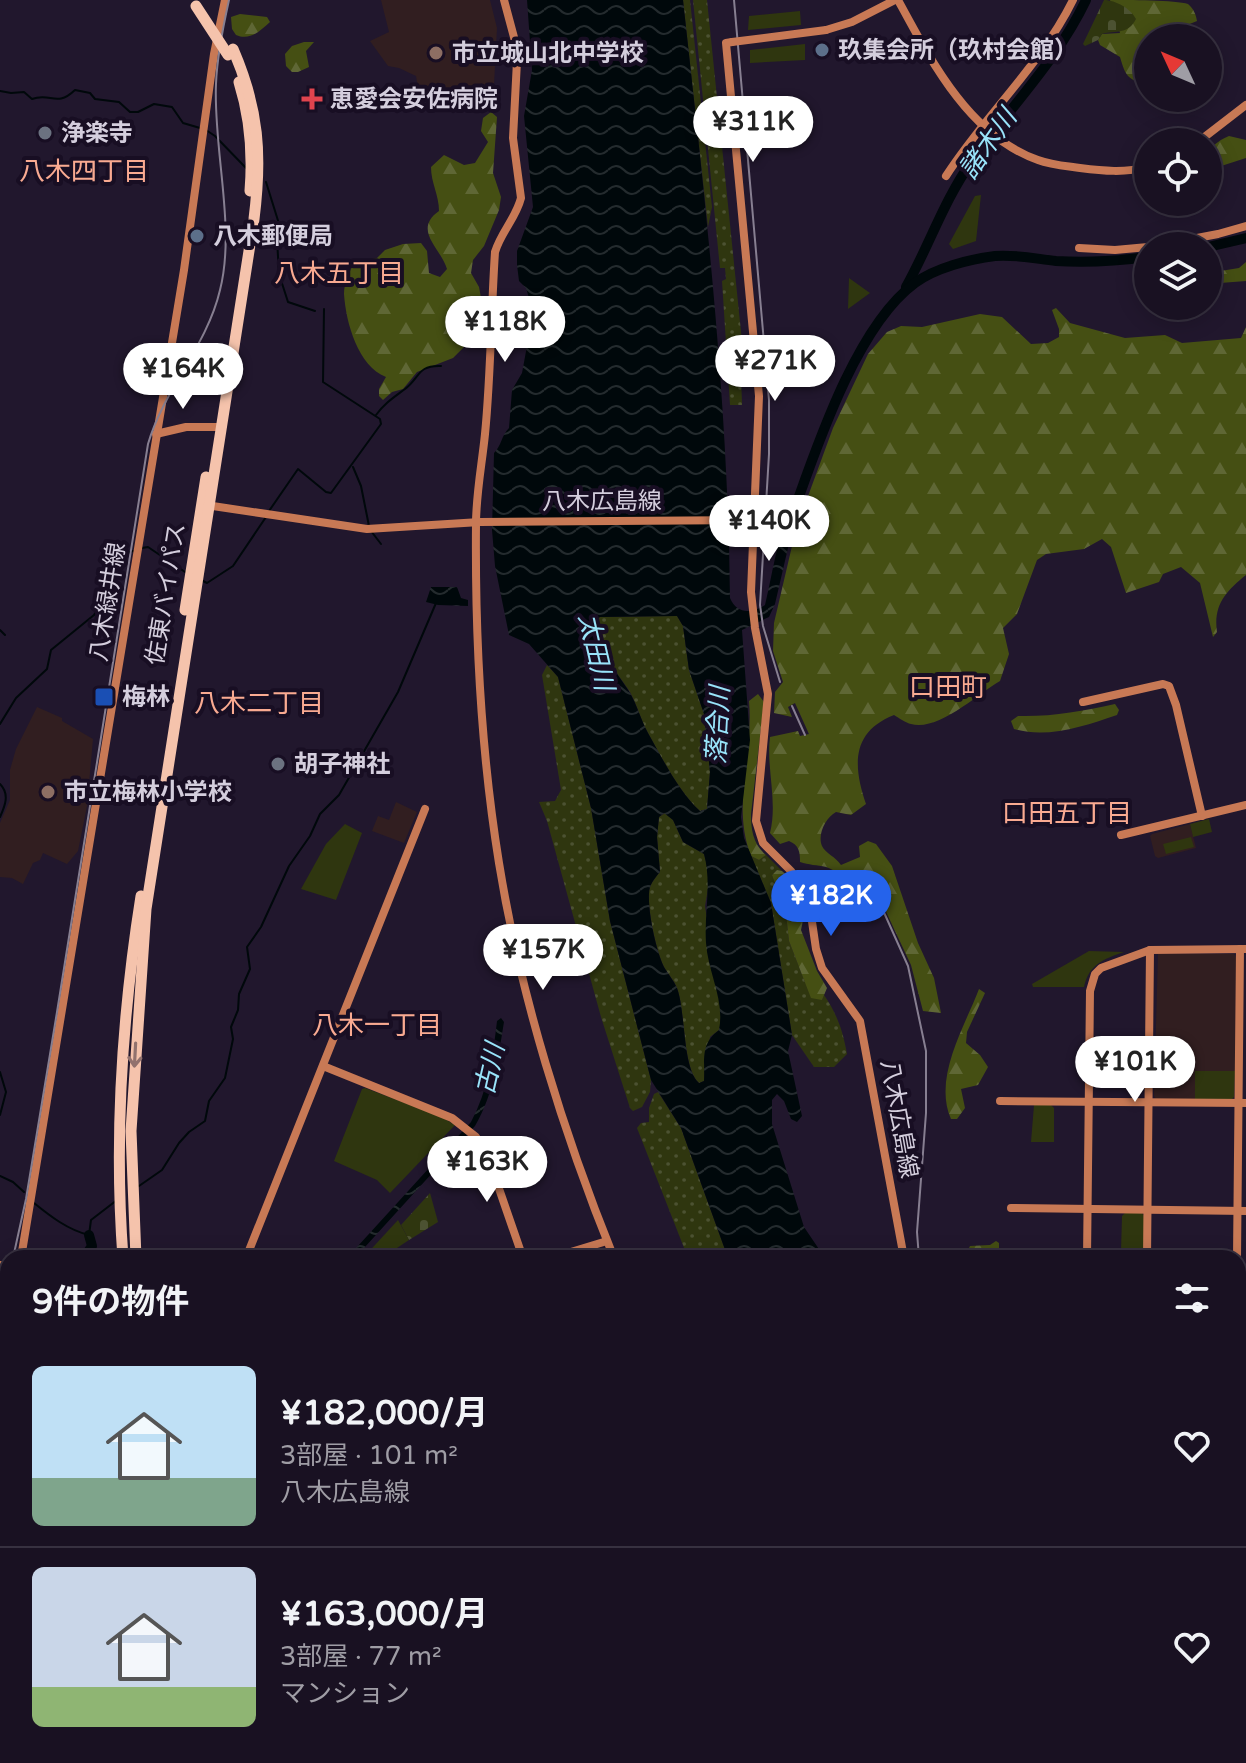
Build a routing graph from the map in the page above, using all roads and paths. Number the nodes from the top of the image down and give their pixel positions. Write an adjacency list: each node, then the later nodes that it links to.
1 (225, 0): 16 (street, 八木緑井線)
2 (504, 0): 19 (street)
3 (897, 0): 7 (street); 18 (street, bridge)
4 (1073, 0): 7 (street)
5 (197, 2): 15 (highway, 佐東バイパス, bridge)
6 (1246, 105): 8 (street)
7 (984, 124): 9 (street); 10 (street)
8 (1216, 128)
9 (1134, 168)
10 (946, 176)
11 (1246, 226): 12 (street)
12 (1222, 233)
13 (1079, 248): 14 (street)
14 (1134, 248)
15 (217, 427): 16 (street); 17 (highway, 佐東バイパス)
16 (156, 434): 38 (street, 八木緑井線)
17 (206, 505): 19 (street, 八木広島線); 39 (highway, 佐東バイパス); 40 (highway, 佐東バイパス, one-way to 40)
18 (751, 520): 19 (street, 八木広島線); 45 (street, 八木広島線)
19 (480, 522): 37 (street)
20 (1083, 702): 23 (street)
21 (1246, 805): 23 (street)
22 (425, 809): 28 (street)
23 (1202, 816): 24 (street)
24 (1121, 835)
25 (1243, 949): 26 (street); 27 (street)
26 (1150, 950): 30 (street); 31 (street)
27 (1243, 1020): 32 (street)
28 (323, 1066): 41 (street); 42 (street)
29 (1000, 1101): 30 (street)
30 (1088, 1102): 31 (street); 34 (street)
31 (1151, 1102): 32 (street); 35 (street)
32 (1242, 1103): 36 (street)
33 (1011, 1208): 34 (street)
34 (1087, 1209): 35 (street); 46 (street)
35 (1149, 1209): 36 (street); 47 (street)
36 (1242, 1211): 48 (street)
37 (607, 1241): 43 (street); 44 (street)
38 (22, 1250)
39 (122, 1250)
40 (136, 1250)
41 (249, 1250)
42 (520, 1250)
43 (577, 1250)
44 (611, 1250)
45 (903, 1250)
46 (1087, 1250)
47 (1147, 1250)
48 (1238, 1250)

